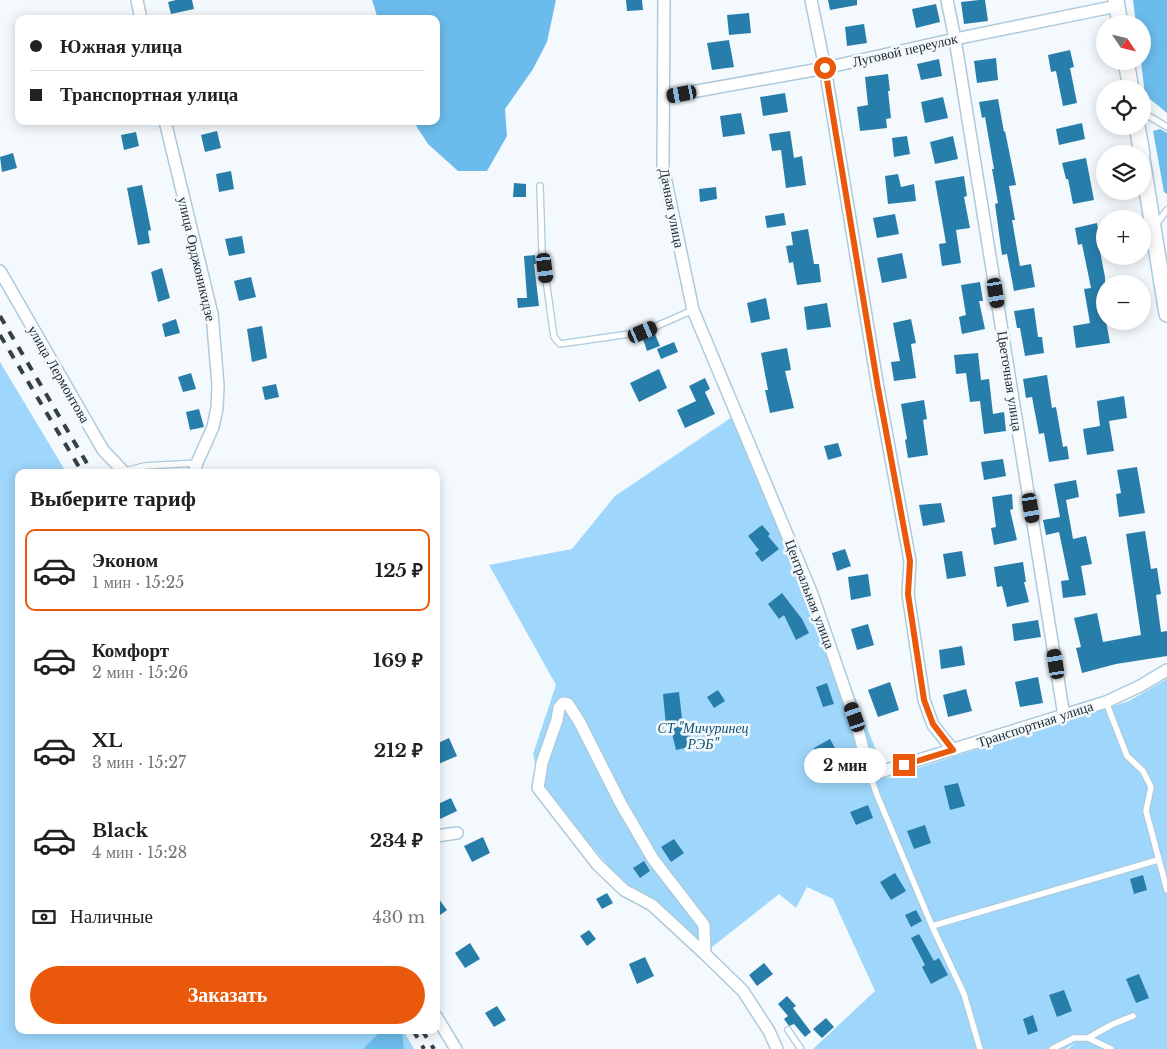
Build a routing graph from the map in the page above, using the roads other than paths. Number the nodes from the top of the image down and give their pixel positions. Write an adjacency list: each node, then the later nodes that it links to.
1 (137, 0): 6 (street)
2 (664, 0): 9 (street, Дачная улица)
3 (811, 0): 8 (street)
4 (947, 0): 7 (street, Цветочная улица)
5 (1116, 3): 7 (street, Луговой переулок)
6 (140, 15)
7 (955, 39): 8 (street, Луговой переулок); 26 (street, Цветочная улица)
8 (825, 68): 9 (street, Луговой переулок); 27 (street)
9 (664, 97): 18 (street, Дачная улица)
10 (1151, 118): 12 (lane)
11 (166, 125): 21 (street, улица Орджоникидзе)
12 (1167, 128)
13 (540, 186): 18 (lane)
14 (1149, 200): 16 (main road)
15 (1167, 210): 16 (lane)
16 (1154, 228): 19 (main road)
17 (0, 271): 22 (street, улица Лермонтова)
18 (693, 310): 20 (street, Дачная улица)
19 (1167, 314)
20 (736, 412): 28 (street, Центральная улица)
21 (195, 468): 23 (lane)
22 (120, 469)
23 (134, 469)
24 (1167, 670): 25 (street, Транспортная улица)
25 (1106, 702): 26 (street, Транспортная улица); 31 (lane)
26 (1064, 716): 27 (street, Транспортная улица)
27 (953, 750): 28 (street, Транспортная улица)
28 (870, 775): 33 (lane)
29 (457, 833): 30 (street)
30 (440, 835)
31 (1158, 860): 32 (lane); 33 (lane)
32 (1167, 890)
33 (932, 926): 42 (lane)
34 (706, 954): 34 (street); 40 (street)
35 (1133, 1016): 38 (lane)
36 (440, 1023): 39 (street)
37 (788, 1030): 41 (lane)
38 (1088, 1038): 43 (lane); 44 (lane)
39 (456, 1049)
40 (777, 1049)
41 (801, 1049)
42 (980, 1049)
43 (1052, 1049)
44 (1111, 1049)

